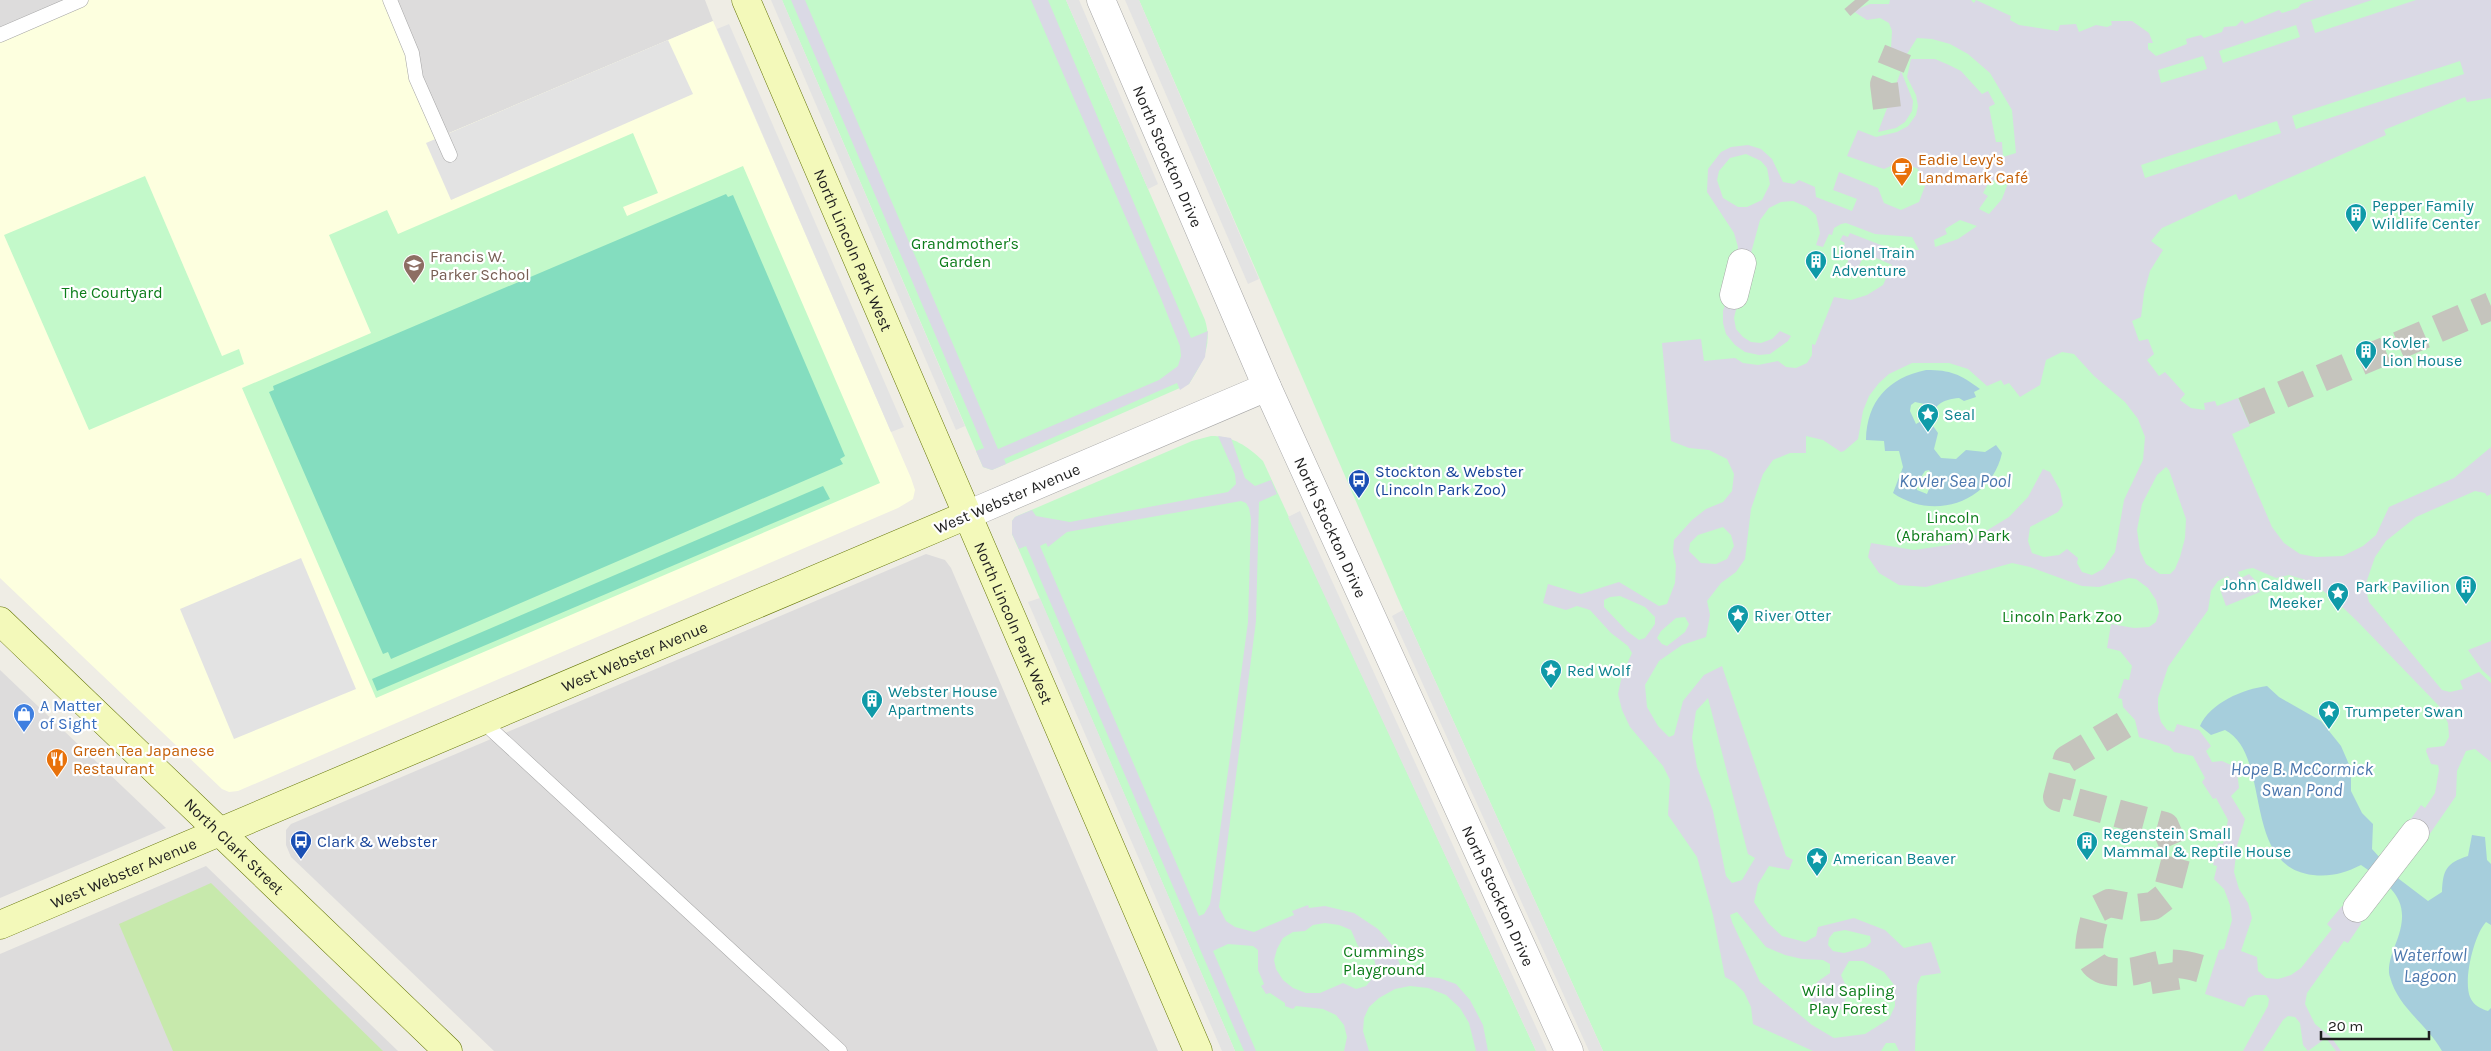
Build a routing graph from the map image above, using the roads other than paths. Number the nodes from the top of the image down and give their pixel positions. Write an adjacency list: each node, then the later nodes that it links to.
1 (81, 0): 5 (lane)
2 (390, 0): 6 (lane)
3 (746, 0): 10 (street, North Lincoln Park West)
4 (1101, 0): 9 (street, North Stockton Drive)
5 (0, 35)
6 (450, 156)
7 (1742, 263): 8 (street)
8 (1734, 295)
9 (1267, 387): 10 (street, West Webster Avenue); 20 (street, North Stockton Drive)
10 (967, 515): 12 (street, West Webster Avenue); 19 (street, North Lincoln Park West)
11 (0, 621): 13 (street, North Clark Street)
12 (482, 720): 13 (street, West Webster Avenue); 18 (lane)
13 (219, 830): 16 (street, West Webster Avenue); 17 (street, North Clark Street)
14 (2415, 833): 15 (street)
15 (2357, 908)
16 (0, 925)
17 (448, 1051)
18 (840, 1051)
19 (1198, 1051)
20 (1569, 1051)

